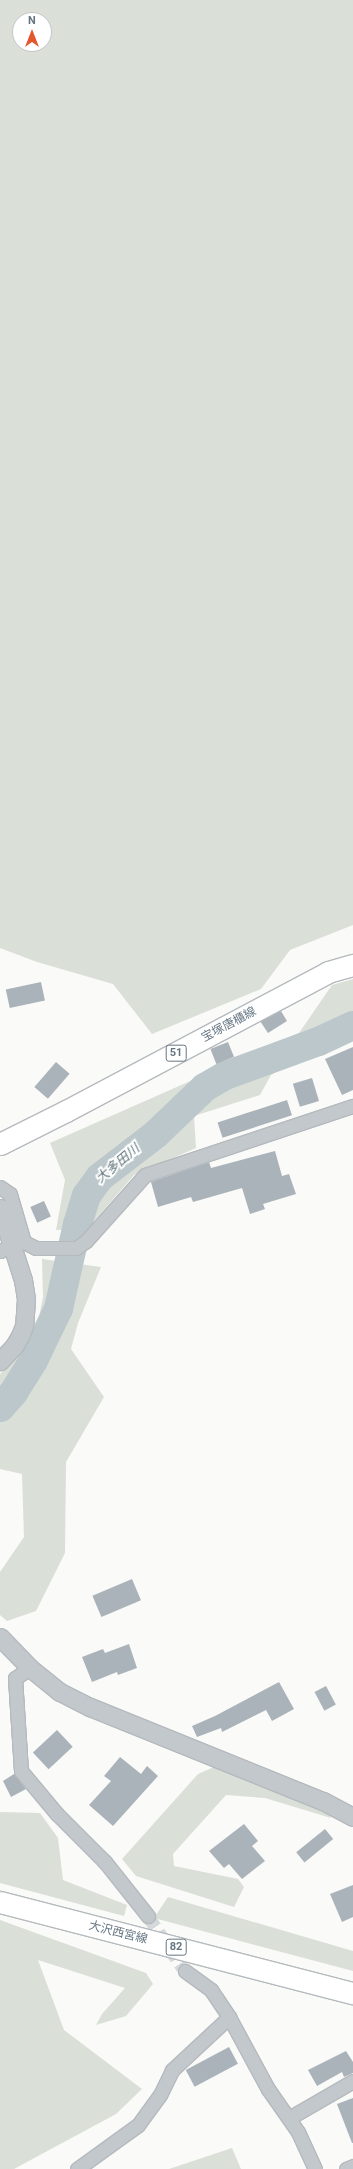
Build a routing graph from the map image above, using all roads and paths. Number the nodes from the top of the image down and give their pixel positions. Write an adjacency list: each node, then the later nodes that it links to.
1 (353, 965): 3 (main road, 宝塚唐櫃線 / 51)
2 (353, 1106): 4 (street)
3 (0, 1144)
4 (0, 1187)
5 (0, 1208): 6 (street)
6 (6, 1248): 7 (street)
7 (0, 1361)
8 (0, 1637): 9 (street)
9 (30, 1668): 10 (street); 12 (street)
10 (353, 1817)
11 (0, 1902): 14 (main road, 大沢西宮線 / 82)
12 (148, 1916)
13 (185, 1971): 15 (street)
14 (353, 1992)
15 (229, 2017): 17 (street); 19 (street)
16 (353, 2080): 17 (street)
17 (289, 2118): 20 (street)
18 (353, 2166): 21 (street)
19 (77, 2169)
20 (314, 2169)
21 (346, 2169)

